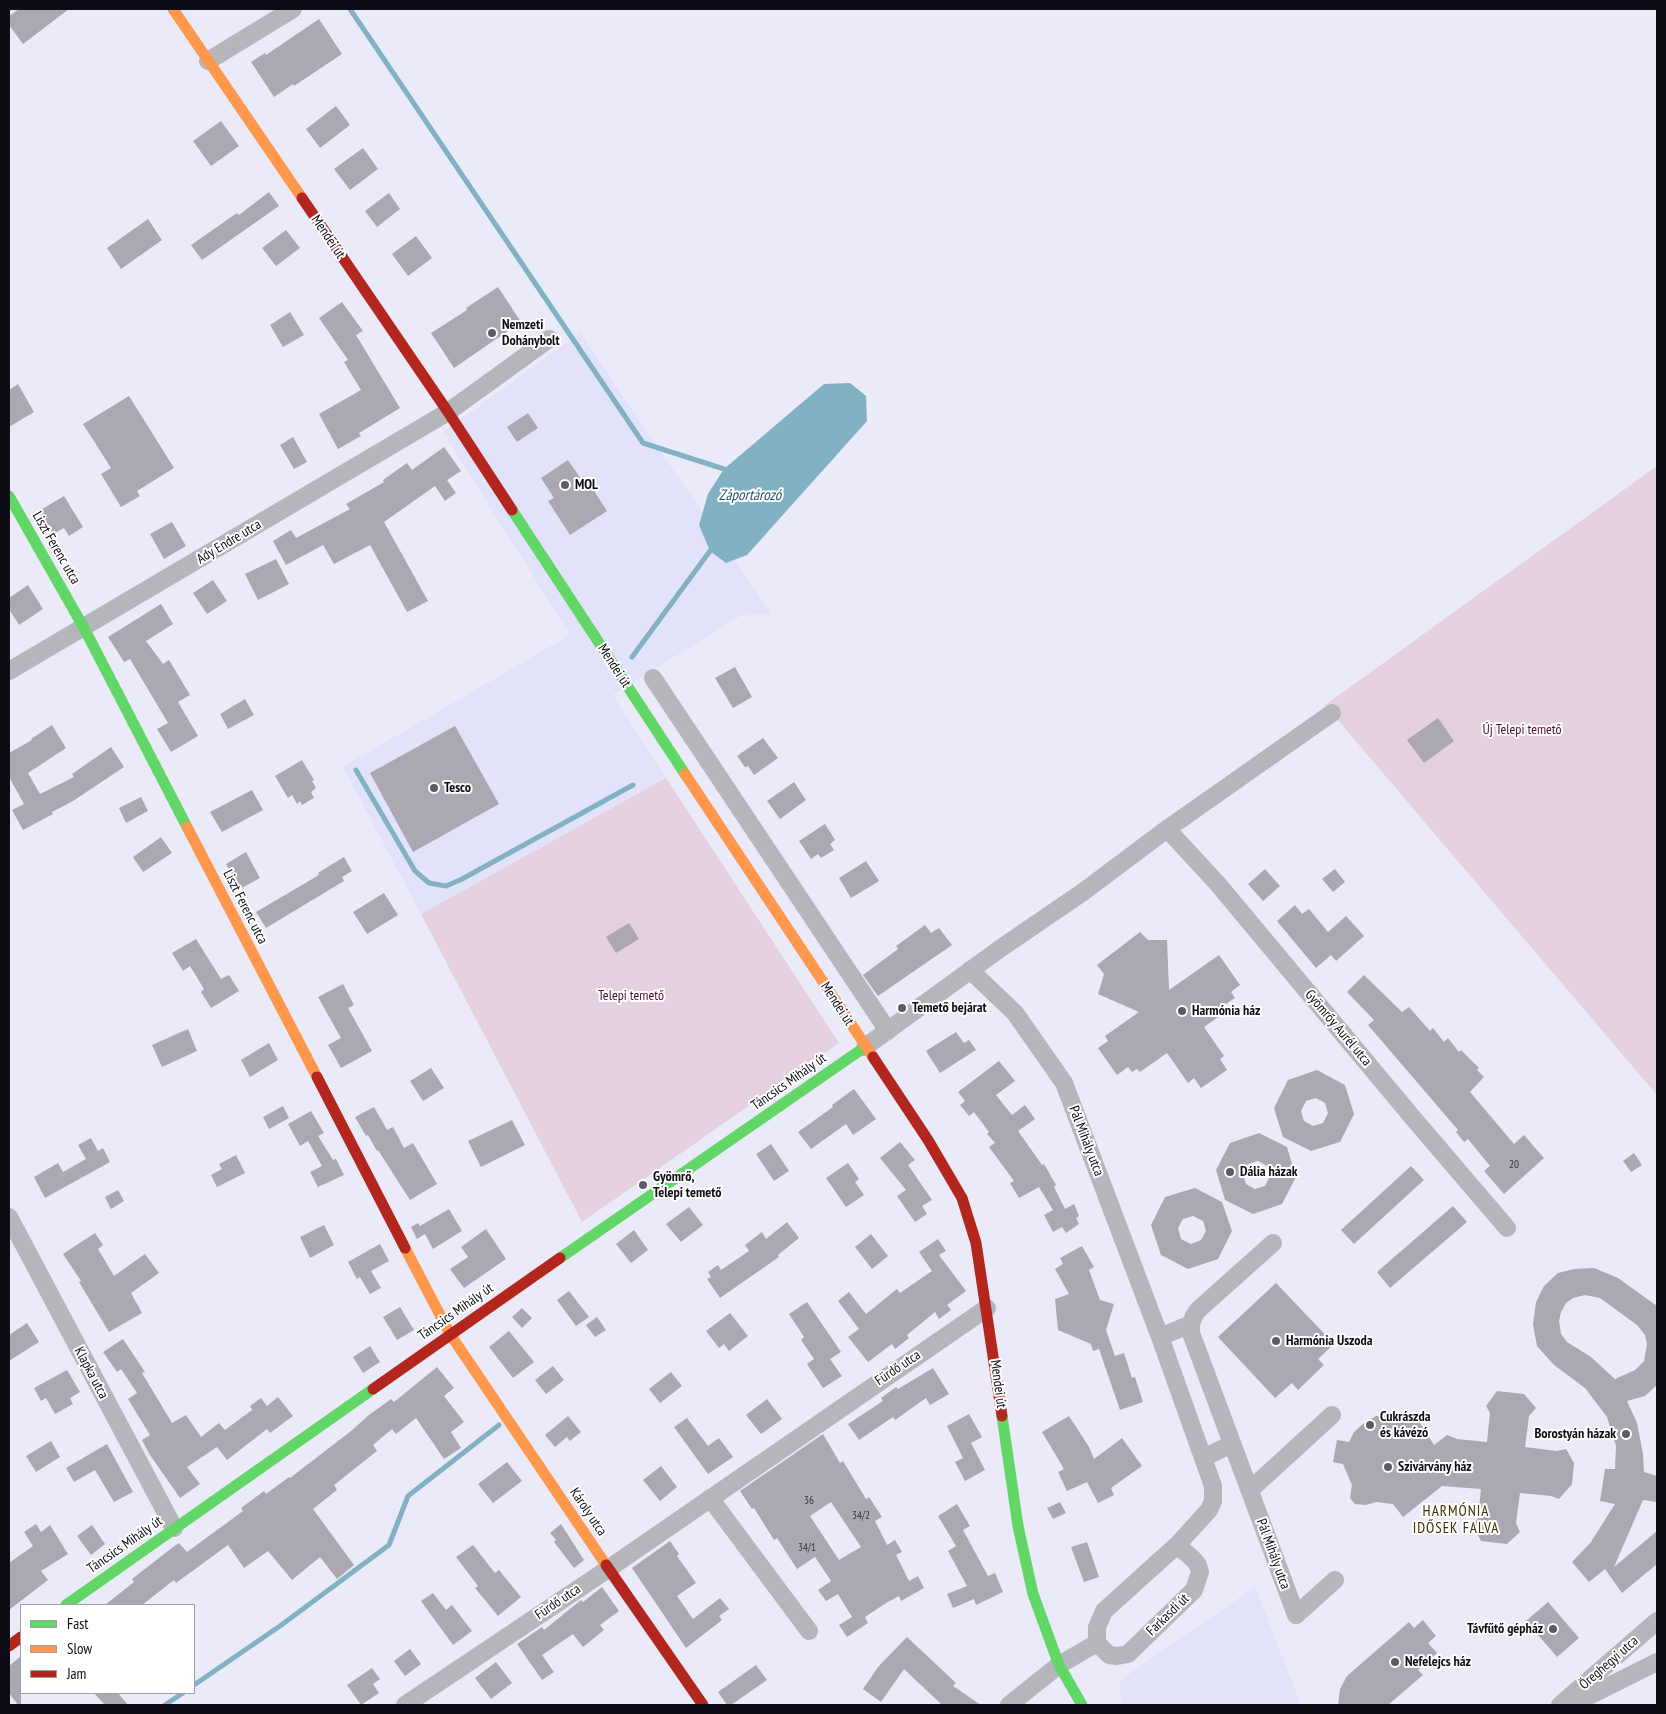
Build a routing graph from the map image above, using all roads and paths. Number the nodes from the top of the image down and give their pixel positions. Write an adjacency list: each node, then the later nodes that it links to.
1 (173, 9): 3 (street, Mendei út)
2 (293, 9): 3 (street)
3 (208, 61): 5 (street, Mendei út)
4 (549, 340): 5 (street)
5 (448, 412): 7 (street, Ady Endre utca); 14 (street, Mendei út)
6 (9, 496): 7 (street, Liszt Ferenc utca)
7 (84, 628): 8 (street, Ady Endre utca); 20 (street, Liszt Ferenc utca)
8 (9, 671)
9 (653, 678): 13 (street, Mendei út)
10 (1332, 714): 11 (street)
11 (1167, 829): 12 (street); 16 (street, Gyömrőy Aurél utca)
12 (970, 970): 13 (street); 21 (street, Pál Mihály utca)
13 (888, 1031): 14 (street)
14 (865, 1047): 18 (street, Mendei út); 20 (street, Táncsics Mihály út)
15 (9, 1217): 27 (street, Klapka utca)
16 (1507, 1228)
17 (1273, 1244): 19 (street)
18 (987, 1308): 26 (street, Fürdő utca); 38 (street, Mendei út)
19 (1191, 1324): 21 (street); 23 (street, Pál Mihály utca)
20 (450, 1334): 27 (street, Táncsics Mihály út); 29 (street, Károly utca)
21 (1160, 1337): 24 (street, Pál Mihály utca)
22 (1332, 1414): 25 (street)
23 (1232, 1444): 24 (street); 25 (street, Pál Mihály utca)
24 (1203, 1458): 28 (street, Pál Mihály utca)
25 (1250, 1490): 30 (street, Pál Mihály utca)
26 (710, 1498): 29 (street, Fürdő utca); 33 (street)
27 (174, 1528): 31 (street, Táncsics Mihály út)
28 (1177, 1545): 35 (street); 35 (street, Farkasdi út)
29 (608, 1569): 39 (street, Fürdő utca); 40 (street, Károly utca)
30 (1336, 1580)
31 (67, 1604)
32 (1657, 1621): 43 (street, Öreghegyi utca)
33 (810, 1631)
34 (20, 1638): 36 (street)
35 (1097, 1644): 38 (street)
36 (9, 1646)
37 (1657, 1662): 44 (street, Öreghegyi utca)
38 (1059, 1665): 41 (street); 42 (street, Mendei út)
39 (405, 1705)
40 (703, 1705)
41 (1009, 1705)
42 (1082, 1705)
43 (1560, 1705)
44 (1572, 1705)

